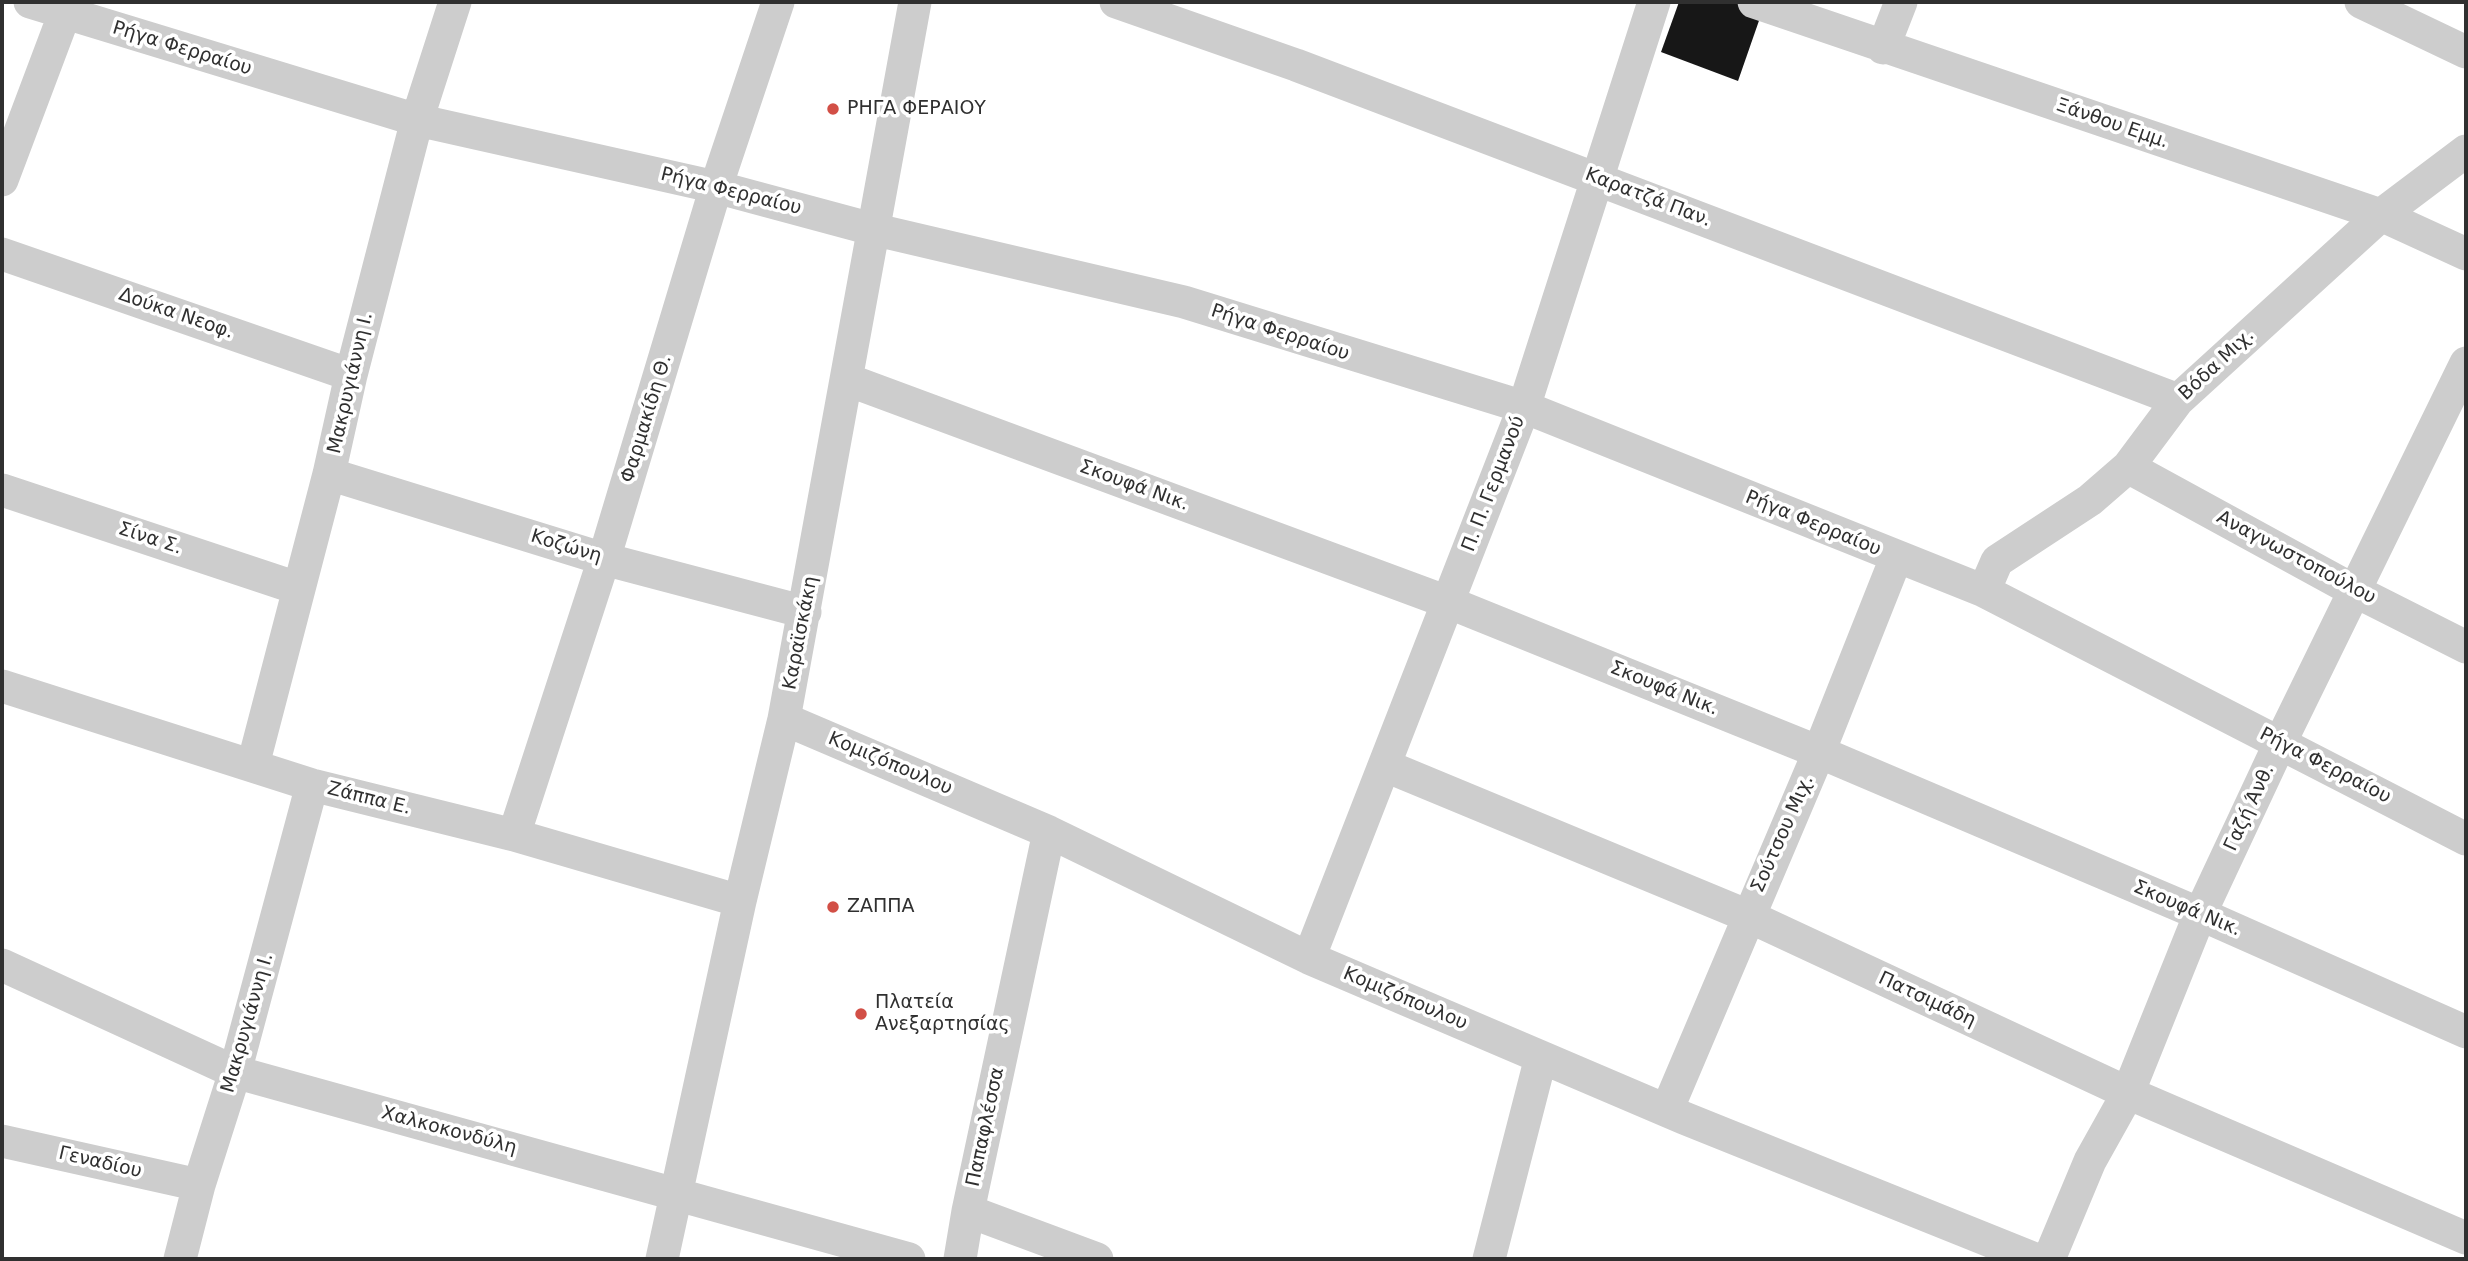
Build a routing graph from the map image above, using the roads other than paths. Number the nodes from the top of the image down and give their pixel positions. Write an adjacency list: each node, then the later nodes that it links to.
1 (30, 2): 10 (street, Ρήγα Φερραίου)
2 (455, 2): 13 (street, Μακρυγιάννη Ι.)
3 (778, 2): 17 (street, Φαρμακίδη Θ.)
4 (915, 2): 19 (street, Καραϊσκάκη)
5 (1116, 2): 15 (street, Καρατζά Παν.)
6 (1654, 2): 15 (street, Π. Π. Γερμανού)
7 (1754, 2): 11 (street, Ξάνθου Εμμ.)
8 (1900, 2): 11 (street)
9 (2361, 2): 12 (street)
10 (67, 8): 13 (street, Ρήγα Φερραίου); 16 (street)
11 (1883, 47): 18 (street, Ξάνθου Εμμ.)
12 (2466, 52)
13 (417, 120): 17 (street, Ρήγα Φερραίου); 23 (street, Μακρυγιάννη Ι.)
14 (2466, 151): 18 (street, Βόδα Μιχ.)
15 (1598, 179): 25 (street, Καρατζά Παν.); 26 (street, Π. Π. Γερμανού)
16 (2, 180)
17 (716, 187): 19 (street, Ρήγα Φερραίου); 31 (street, Φαρμακίδη Θ.)
18 (2381, 215): 21 (street, Ξάνθου Εμμ.); 25 (street, Βόδα Μιχ.)
19 (872, 229): 24 (street, Καραϊσκάκη); 26 (street, Ρήγα Φερραίου)
20 (2, 254): 23 (street, Δούκα Νεοφ.)
21 (2466, 254)
22 (2466, 363): 33 (street, Γαζή Άνθ.)
23 (351, 375): 28 (street, Μακρυγιάννη Ι.)
24 (848, 380): 35 (street, Σκουφά Νικ.); 36 (street, Καραϊσκάκη)
25 (2178, 400): 27 (street, Βόδα Μιχ.)
26 (1524, 407): 30 (street, Ρήγα Φερραίου); 35 (street, Π. Π. Γερμανού)
27 (2128, 467): 33 (street, Αναγνωστοπούλου); 34 (street, Βόδα Μιχ.)
28 (329, 474): 31 (street, Κοζώνη); 32 (street, Μακρυγιάννη Ι.)
29 (2, 490): 32 (street, Σίνα Σ.)
30 (1896, 558): 34 (street, Ρήγα Φερραίου); 41 (street, Σούτσου Μιχ.)
31 (604, 559): 36 (street, Κοζώνη); 46 (street, Φαρμακίδη Θ.)
32 (297, 588): 42 (street, Μακρυγιάννη Ι.)
33 (2353, 590): 37 (street, Αναγνωστοπούλου); 40 (street, Γαζή Άνθ.)
34 (1984, 591): 40 (street, Ρήγα Φερραίου)
35 (1450, 603): 41 (street, Σκουφά Νικ.); 43 (street, Π. Π. Γερμανού)
36 (805, 612): 39 (street, Καραϊσκάκη)
37 (2466, 647)
38 (2, 686): 42 (street, Ζάππα Ε.)
39 (784, 719): 45 (street, Κομιζόπουλου); 48 (street, Καραϊσκάκη)
40 (2280, 743): 47 (street, Ρήγα Φερραίου); 49 (street, Γαζή Άνθ.)
41 (1819, 752): 49 (street, Σκουφά Νικ.); 50 (street, Σούτσου Μιχ.)
42 (253, 765): 44 (street, Ζάππα Ε.)
43 (1386, 766): 50 (street, Πατσιμάδη); 51 (street, Π. Π. Γερμανού)
44 (312, 785): 46 (street, Ζάππα Ε.); 55 (street, Μακρυγιάννη Ι.)
45 (1049, 832): 51 (street, Κομιζόπουλου); 61 (street, Παπαφλέσσα)
46 (514, 835): 48 (street, Ζάππα Ε.)
47 (2466, 839)
48 (740, 901): 60 (street, Καραϊσκάκη)
49 (2200, 914): 53 (street, Σκουφά Νικ.); 56 (street, Γαζή Άνθ.)
50 (1748, 916): 56 (street, Πατσιμάδη); 57 (street, Σούτσου Μιχ.)
51 (1309, 958): 54 (street, Κομιζόπουλου)
52 (2, 965): 55 (street, Χαλκοκονδύλη)
53 (2466, 1032)
54 (1541, 1057): 57 (street, Κομιζόπουλου); 68 (street)
55 (235, 1072): 59 (street, Μακρυγιάννη Ι.); 60 (street, Χαλκοκονδύλη)
56 (2128, 1093): 62 (street, Πατσιμάδη); 70 (street, Γαζή Άνθ.)
57 (1667, 1110): 69 (street, Κομιζόπουλου)
58 (2, 1141): 59 (street, Γεναδίου)
59 (199, 1185): 63 (street, Μακρυγιάννη Ι.)
60 (678, 1195): 64 (street, Καραϊσκάκη); 65 (street, Χαλκοκονδύλη)
61 (968, 1212): 66 (street, Παπαφλέσσα); 67 (street)
62 (2466, 1238)
63 (180, 1259)
64 (662, 1259)
65 (909, 1259)
66 (960, 1259)
67 (1097, 1259)
68 (1489, 1259)
69 (2035, 1259)
70 (2049, 1259)

